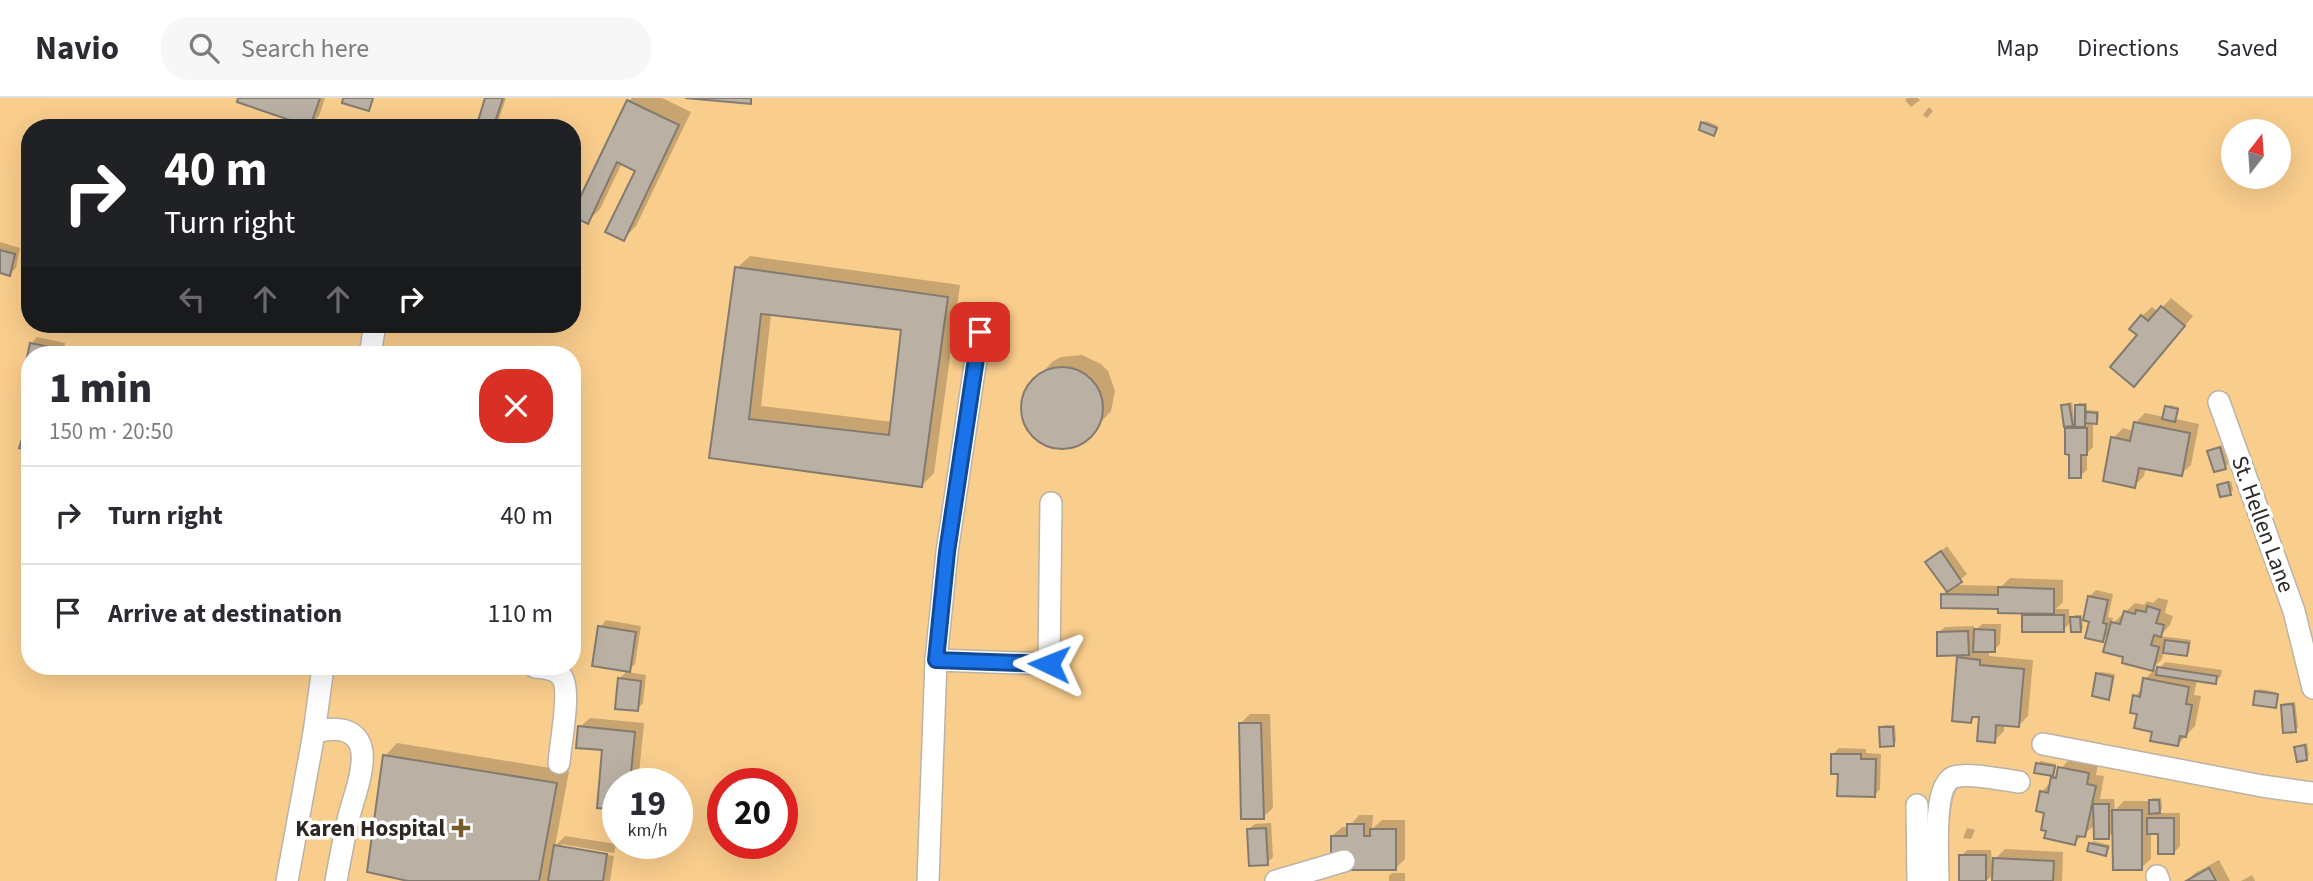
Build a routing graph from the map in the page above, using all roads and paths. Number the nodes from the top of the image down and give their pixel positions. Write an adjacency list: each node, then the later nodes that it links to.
1 (980, 332): 4 (street)
2 (2219, 402): 7 (street, St. Hellen Lane)
3 (1051, 503): 4 (street)
4 (936, 660): 17 (street)
5 (322, 675): 8 (street)
6 (560, 675): 10 (street)
7 (2313, 688)
8 (314, 733): 15 (street); 16 (street)
9 (2043, 744): 12 (street)
10 (559, 763)
11 (2019, 782): 20 (street)
12 (2313, 793)
13 (1917, 805): 19 (street)
14 (1344, 861): 18 (street)
15 (288, 881)
16 (336, 881)
17 (928, 881)
18 (1276, 881)
19 (1919, 881)
20 (1938, 881)

